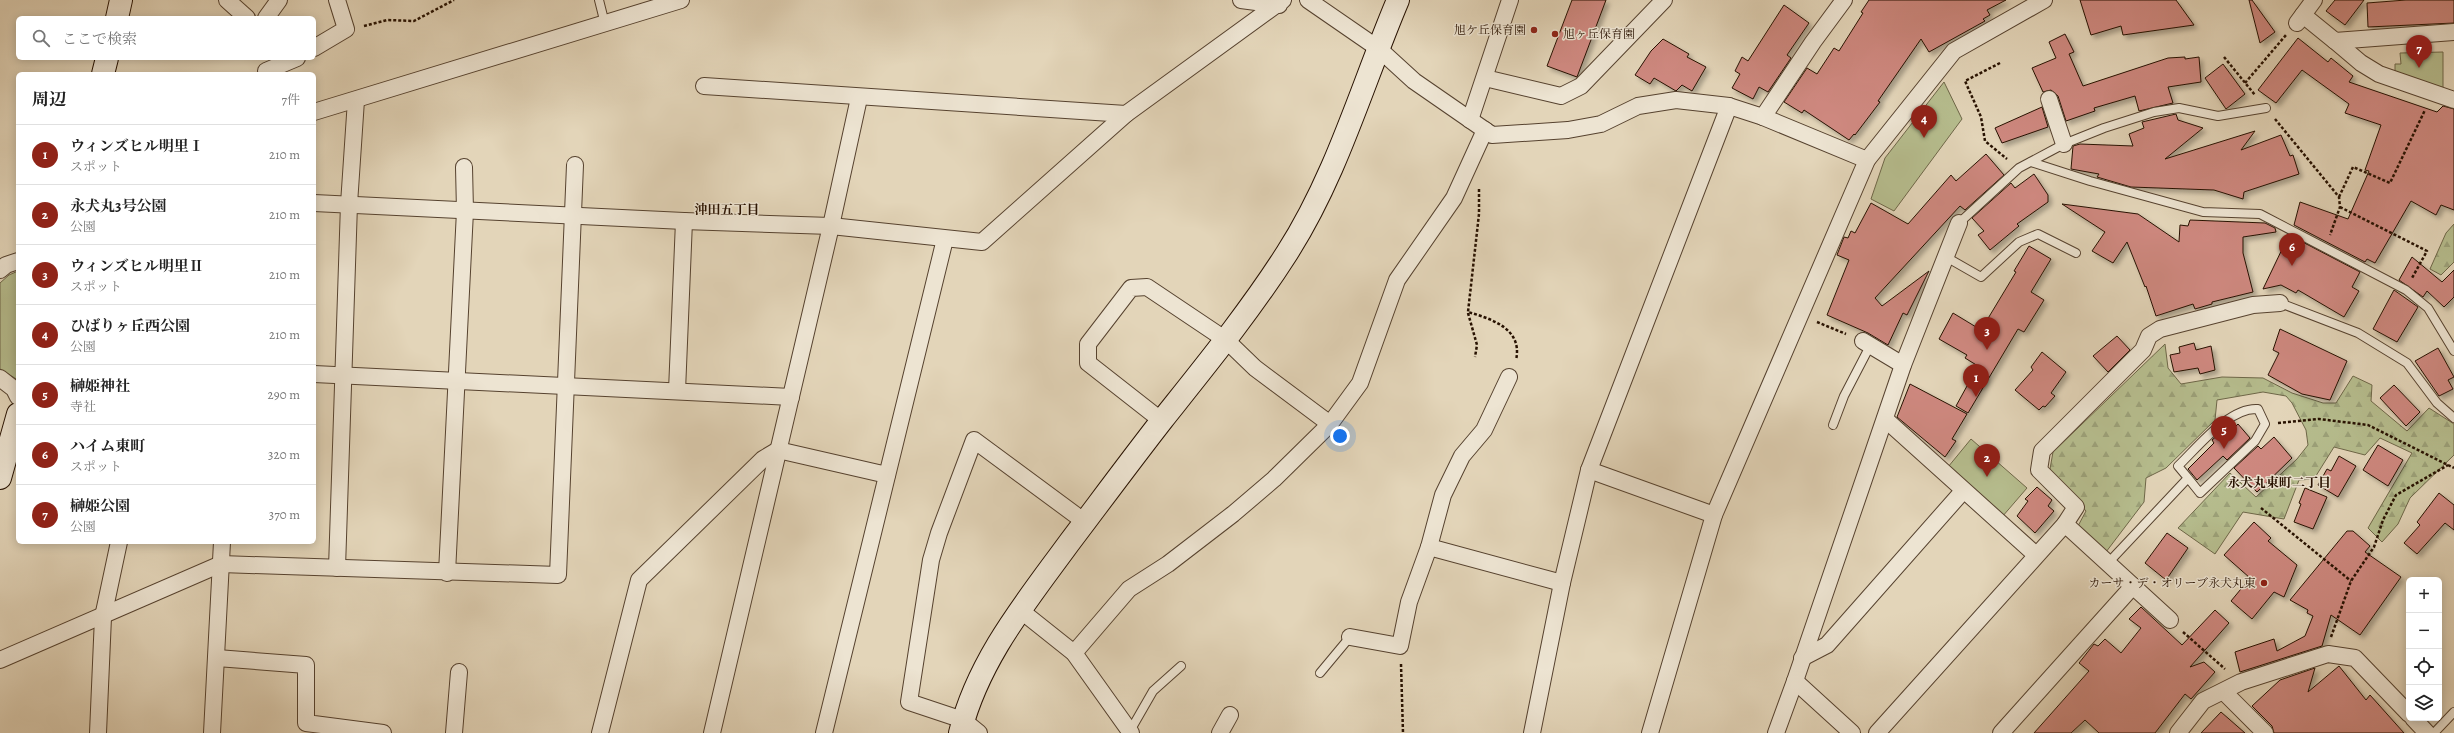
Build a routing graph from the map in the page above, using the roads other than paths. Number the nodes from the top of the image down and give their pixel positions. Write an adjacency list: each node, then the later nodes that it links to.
1 (122, 0): 16 (street)
2 (227, 0): 17 (street)
3 (279, 0): 18 (street)
4 (337, 0): 22 (street)
5 (599, 0): 19 (lane)
6 (681, 0): 19 (street)
7 (1241, 0): 15 (street)
8 (1308, 0): 23 (street)
9 (1398, 0): 23 (street)
10 (1510, 0): 28 (street)
11 (1664, 0): 28 (street)
12 (1844, 0): 38 (street)
13 (2044, 0): 42 (street)
14 (2314, 0): 21 (street)
15 (1281, 2): 37 (street)
16 (118, 16)
17 (245, 16)
18 (267, 16)
19 (605, 24): 32 (street)
20 (2454, 32): 21 (street)
21 (2335, 41): 33 (street)
22 (316, 47)
23 (1379, 49): 39 (street); 57 (street)
24 (106, 60): 27 (street)
25 (291, 60): 26 (street)
26 (266, 68)
27 (104, 72)
28 (1485, 78): 39 (street)
29 (704, 86): 30 (street)
30 (859, 98): 37 (street); 52 (street)
31 (2049, 99): 41 (street)
32 (356, 100): 36 (street); 47 (street)
33 (2454, 100)
34 (1729, 106): 38 (street); 40 (street); 77 (street)
35 (2266, 108): 41 (lane)
36 (316, 111)
37 (1126, 114): 53 (street)
38 (1764, 117): 42 (street)
39 (1470, 120): 40 (street)
40 (1485, 130): 74 (street)
41 (2064, 144): 43 (lane)
42 (1867, 160): 82 (street)
43 (2032, 162): 51 (lane); 59 (lane)
44 (575, 165): 49 (street)
45 (464, 167): 48 (street)
46 (316, 203): 47 (street)
47 (348, 204): 48 (street); 62 (street)
48 (465, 211): 49 (street); 65 (street)
49 (572, 215): 50 (street); 66 (street)
50 (684, 222): 52 (street); 67 (street)
51 (1959, 223): 55 (street)
52 (831, 226): 53 (street); 69 (street)
53 (945, 239): 78 (street)
54 (2076, 253): 55 (lane)
55 (1946, 257): 60 (street)
56 (2280, 303): 70 (lane); 84 (street)
57 (1226, 340): 73 (street); 73 (street); 74 (street)
58 (1866, 344): 60 (street); 75 (lane)
59 (2454, 351)
60 (1903, 365): 71 (street)
61 (316, 374): 62 (street)
62 (344, 376): 65 (street); 91 (street)
63 (1509, 377): 87 (street)
64 (0, 378): 68 (street)
65 (455, 382): 66 (street); 92 (street)
66 (565, 387): 67 (street); 92 (street)
67 (678, 391): 69 (street)
68 (16, 393)
69 (791, 397): 76 (street)
70 (2454, 418)
71 (1885, 419): 81 (street); 101 (street)
72 (16, 421): 79 (street)
73 (1162, 421): 83 (street)
74 (1330, 424): 99 (street)
75 (1833, 424)
76 (778, 450): 78 (street); 119 (street); 120 (street)
77 (1589, 470): 82 (street); 93 (street)
78 (887, 475): 121 (street)
79 (0, 478)
80 (2188, 478): 80 (lane); 89 (lane)
81 (1963, 491): 88 (street); 101 (street)
82 (1714, 515): 124 (street)
83 (1085, 522): 95 (street); 112 (street)
84 (2065, 524): 88 (street); 89 (street)
85 (119, 544): 96 (street)
86 (222, 544): 90 (street)
87 (1429, 546): 93 (street); 98 (street)
88 (2036, 555): 127 (street)
89 (2109, 562): 94 (street)
90 (221, 564): 91 (street); 96 (street); 100 (street)
91 (337, 568): 92 (street)
92 (447, 573)
93 (1562, 583): 123 (street)
94 (2133, 586): 97 (street); 128 (street)
95 (1020, 610): 99 (street); 112 (street)
96 (102, 617): 102 (street); 115 (street)
97 (2170, 620)
98 (1350, 637): 105 (lane)
99 (1074, 653): 114 (street)
100 (217, 658): 113 (street); 116 (street)
101 (1802, 658): 106 (street)
102 (0, 660)
103 (1181, 666): 114 (lane)
104 (459, 672): 118 (street)
105 (1320, 673)
106 (1795, 681): 125 (street); 126 (street)
107 (2224, 692): 108 (street); 129 (street); 130 (street)
108 (2406, 711)
109 (2454, 712): 132 (lane)
110 (1230, 714): 122 (street)
111 (2416, 721): 131 (street)
112 (967, 729)
113 (332, 730): 117 (street)
114 (1130, 732)
115 (98, 733)
116 (212, 733)
117 (382, 733)
118 (454, 733)
119 (600, 733)
120 (712, 733)
121 (824, 733)
122 (1220, 733)
123 (1532, 733)
124 (1650, 733)
125 (1776, 733)
126 (1852, 733)
127 (1877, 733)
128 (2001, 733)
129 (2178, 733)
130 (2265, 733)
131 (2427, 733)
132 (2434, 733)

